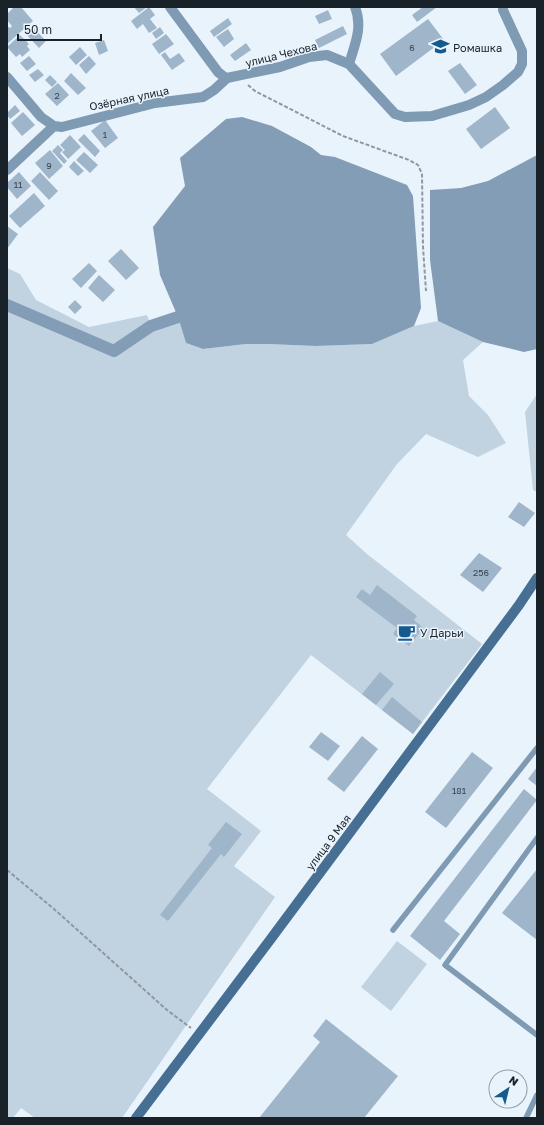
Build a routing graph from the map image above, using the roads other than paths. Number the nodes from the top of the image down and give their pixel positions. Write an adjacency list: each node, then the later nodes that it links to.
1 (170, 7): 6 (street)
2 (355, 7): 4 (street)
3 (503, 7): 4 (street, улица Чехова)
4 (349, 64): 6 (street, улица Чехова)
5 (7, 77): 7 (street)
6 (227, 78): 7 (street, Озёрная улица)
7 (54, 126): 8 (street)
8 (7, 170)
9 (537, 578): 15 (street, улица 9 Мая)
10 (537, 748): 12 (lane)
11 (537, 838): 13 (lane)
12 (393, 930)
13 (537, 1035)
14 (537, 1095): 16 (lane)
15 (136, 1118)
16 (526, 1118)

